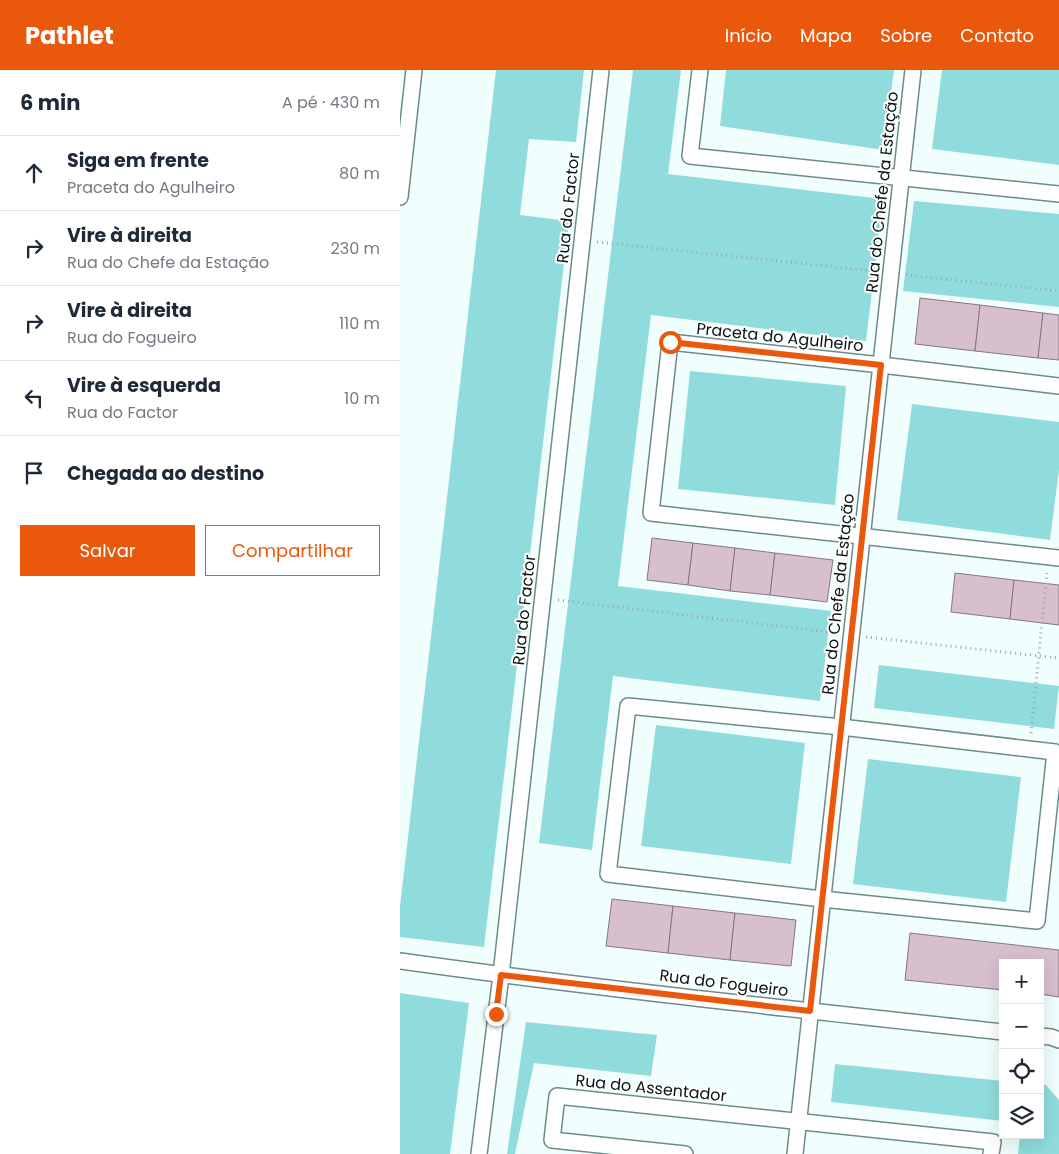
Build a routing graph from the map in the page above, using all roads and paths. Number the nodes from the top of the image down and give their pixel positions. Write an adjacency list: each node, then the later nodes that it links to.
1 (414, 70): 7 (street)
2 (601, 70): 8 (street, Rua do Factor)
3 (700, 70): 5 (street)
4 (913, 70): 5 (street, Rua do Chefe da Estação)
5 (901, 178): 6 (street); 9 (street, Rua do Chefe da Estação)
6 (1059, 194)
7 (400, 197)
8 (582, 240): 9 (path); 15 (street, Rua do Factor)
9 (891, 273): 10 (path); 11 (street, Rua do Chefe da Estação)
10 (1059, 291)
11 (881, 365): 12 (street); 13 (street, Rua do Chefe da Estação); 13 (street, Praceta do Agulheiro)
12 (1059, 386)
13 (862, 536): 14 (street); 16 (street, Rua do Chefe da Estação)
14 (1054, 558): 17 (path)
15 (543, 598): 16 (path); 23 (street, Rua do Factor)
16 (851, 635): 17 (path); 19 (street, Rua do Chefe da Estação)
17 (1039, 655): 18 (path); 20 (path)
18 (1059, 658)
19 (841, 727): 20 (street); 21 (street, Rua do Chefe da Estação); 21 (street)
20 (1030, 749): 21 (street)
21 (822, 899): 24 (street, Rua do Chefe da Estação)
22 (400, 961): 23 (street, Rua do Fogueiro)
23 (501, 975): 24 (street, Rua do Fogueiro); 27 (street, Rua do Factor)
24 (810, 1011): 25 (street, Rua do Fogueiro); 26 (street, Rua do Chefe da Estação)
25 (999, 1032)
26 (798, 1122): 28 (street, Rua do Assentador); 29 (street); 30 (street, Rua do Assentador)
27 (479, 1154)
28 (685, 1154)
29 (795, 1154)
30 (991, 1154)

